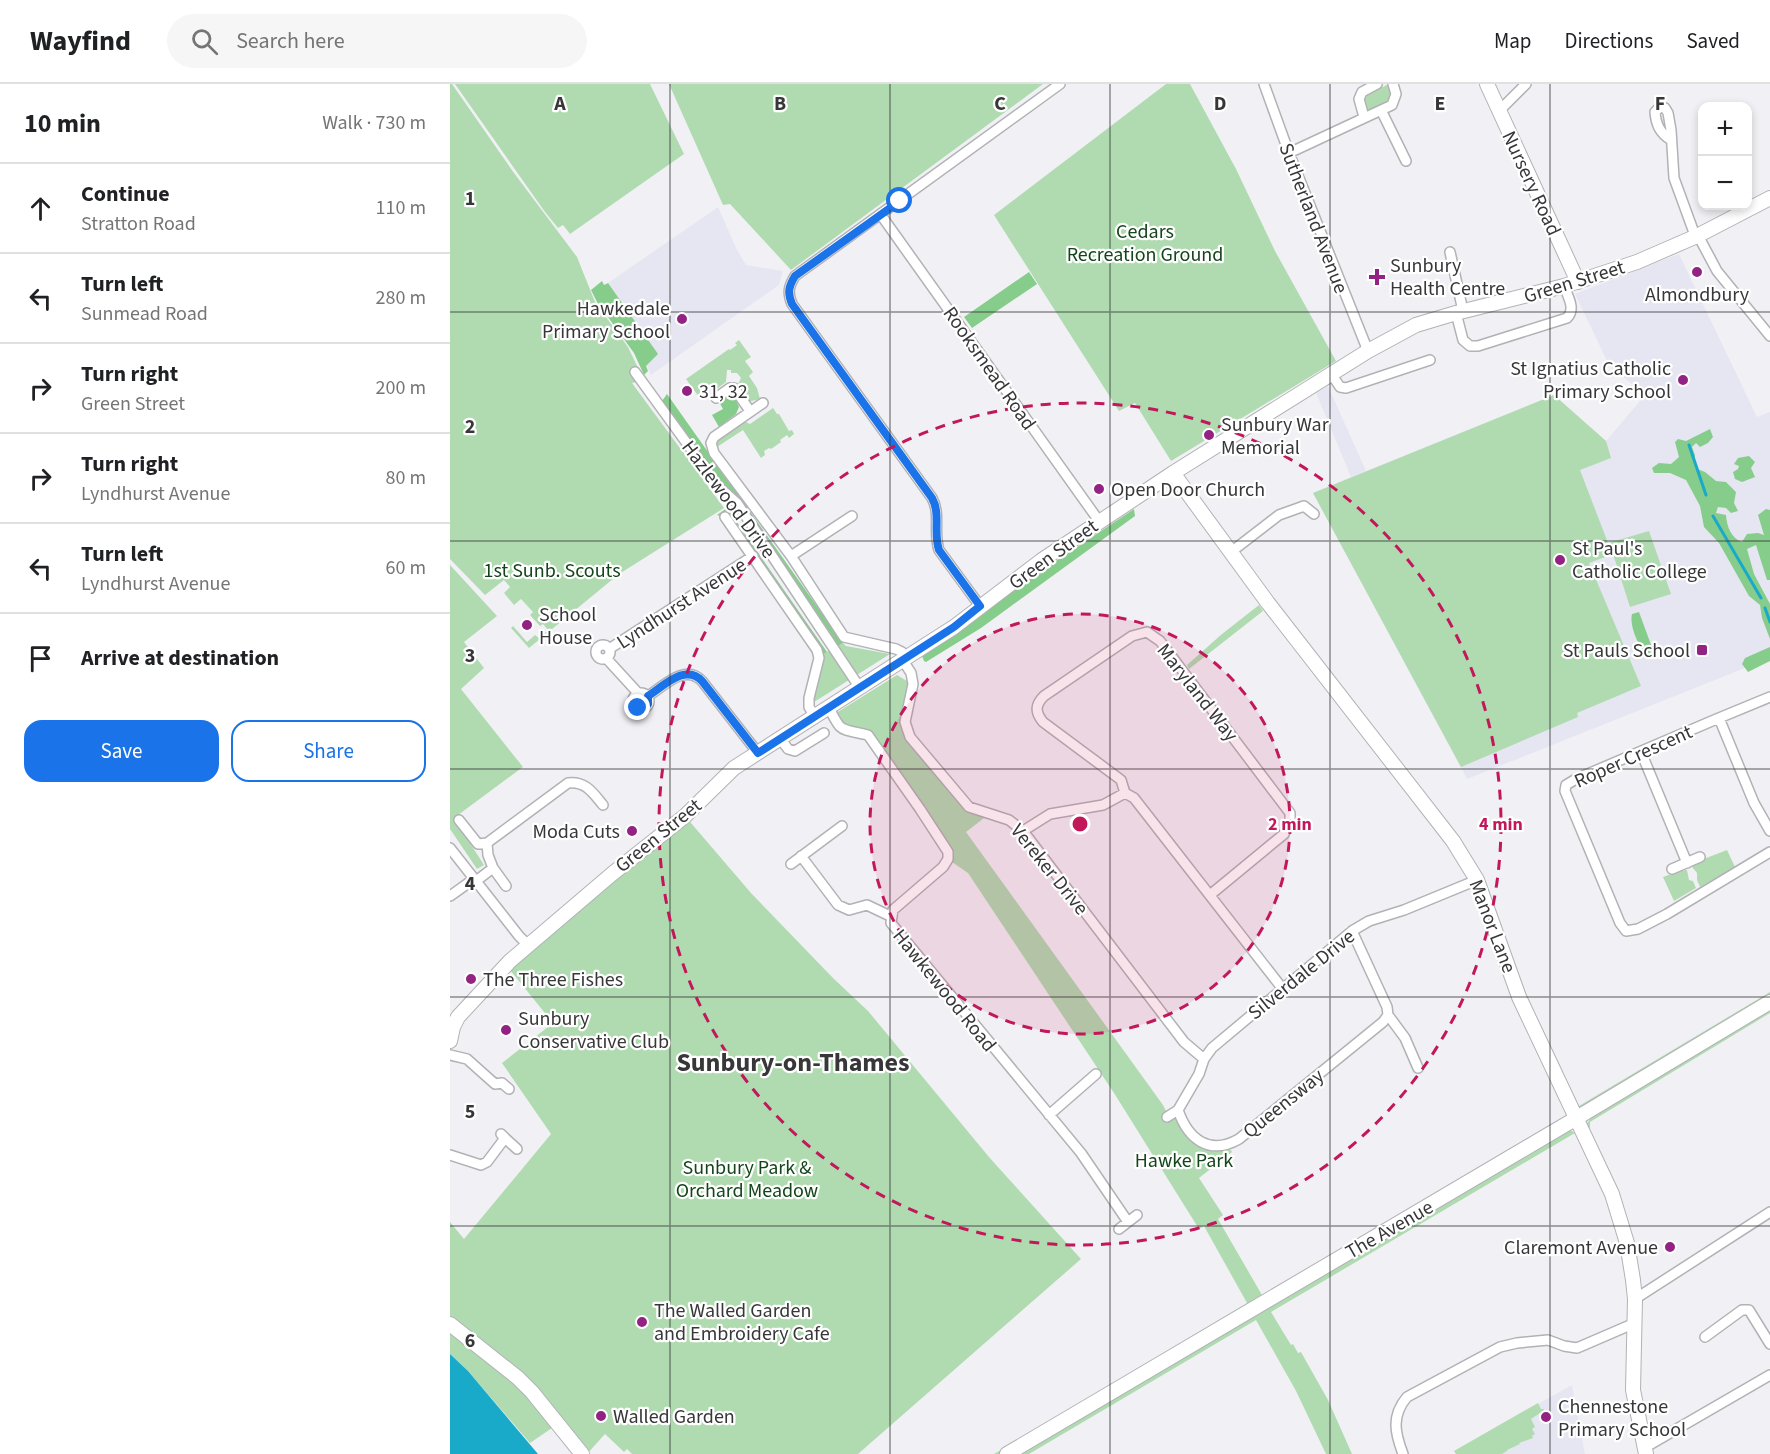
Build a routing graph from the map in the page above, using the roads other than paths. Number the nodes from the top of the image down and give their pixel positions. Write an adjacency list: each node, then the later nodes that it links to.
1 (1060, 84): 14 (street)
2 (1264, 84): 11 (street, Sutherland Avenue)
3 (1377, 84): 9 (street)
4 (1393, 84): 7 (street)
5 (1487, 84): 8 (street, Nursery Road)
6 (1526, 84): 8 (street)
7 (1381, 110): 9 (street); 12 (street)
8 (1499, 111): 17 (street, Nursery Road)
9 (1364, 117): 11 (street)
10 (1671, 140): 15 (street)
11 (1289, 153): 20 (street, Sutherland Avenue)
12 (1406, 161)
13 (1770, 198): 15 (street, Green Street)
14 (881, 215): 31 (street, Rooksmead Road); 35 (street)
15 (1697, 236): 17 (street, Green Street); 19 (street)
16 (1450, 252): 18 (street)
17 (1571, 284): 18 (street, Green Street); 18 (street)
18 (1459, 312): 20 (street, Green Street)
19 (1770, 336)
20 (1368, 351): 23 (street, Green Street)
21 (1430, 360): 23 (street)
22 (635, 372): 37 (street, Hazlewood Drive)
23 (1332, 375): 27 (street, Green Street)
24 (716, 398): 26 (street)
25 (763, 403): 26 (street)
26 (750, 411): 34 (street)
27 (1173, 473): 31 (street, Green Street); 32 (street, Manor Lane)
28 (1314, 514): 32 (street)
29 (852, 516): 34 (street)
30 (725, 517): 33 (street)
31 (1099, 521): 35 (street, Green Street)
32 (1230, 552): 62 (street, Manor Lane)
33 (753, 556): 40 (street); 45 (street, Lyndhurst Avenue)
34 (791, 556): 36 (street)
35 (980, 606): 36 (street, Green Street)
36 (904, 658): 37 (street, Green Street); 49 (street, Vereker Drive)
37 (860, 688): 39 (street, Green Street)
38 (1770, 698): 41 (street, Roper Crescent)
39 (828, 706): 40 (street, Green Street); 66 (street, Hawkewood Road)
40 (814, 715): 43 (street, Green Street)
41 (1719, 718): 44 (street, Roper Crescent); 50 (street)
42 (824, 733): 43 (street)
43 (779, 737): 45 (street, Green Street)
44 (1641, 752): 54 (street, Roper Crescent); 57 (street)
45 (758, 753): 68 (street, Green Street)
46 (1125, 793): 49 (street); 64 (street, Maryland Way); 64 (street, Maryland Way)
47 (603, 805): 52 (street)
48 (459, 819): 52 (street)
49 (1023, 831): 74 (street, Vereker Drive)
50 (1770, 831)
51 (841, 841): 55 (street)
52 (487, 843): 59 (street)
53 (450, 848): 61 (street)
54 (1770, 852)
55 (801, 856): 58 (street); 66 (street)
56 (1700, 857): 57 (street)
57 (1687, 862): 60 (street)
58 (791, 864)
59 (493, 868): 61 (street); 63 (street)
60 (1672, 869)
61 (475, 880): 65 (street); 68 (street)
62 (1477, 880): 67 (street, Silverdale Drive); 81 (street, Manor Lane)
63 (506, 886)
64 (1210, 895): 69 (street, Maryland Way)
65 (450, 896)
66 (890, 916): 79 (street, Hawkewood Road)
67 (1352, 931): 69 (street, Silverdale Drive); 71 (street)
68 (528, 945): 72 (street, Green Street)
69 (1282, 988): 74 (street, Silverdale Drive)
70 (1770, 1002): 81 (street, The Avenue)
71 (1388, 1015): 75 (street); 78 (street, Queensway)
72 (451, 1032)
73 (450, 1055): 77 (street)
74 (1204, 1059): 78 (street)
75 (1418, 1068)
76 (1096, 1074): 79 (street)
77 (508, 1089)
78 (1178, 1110): 80 (street)
79 (1049, 1115): 86 (street, Hawkewood Road)
80 (1167, 1117)
81 (1575, 1119): 88 (street, Manor Lane); 96 (street, The Avenue)
82 (517, 1149): 83 (street)
83 (450, 1155)
84 (1770, 1212): 88 (street)
85 (1137, 1215): 86 (street)
86 (1128, 1222): 87 (street)
87 (1119, 1229)
88 (1635, 1299): 89 (street, Manor Lane)
89 (1635, 1323): 94 (street, Manor Lane); 97 (street)
90 (450, 1324): 95 (street)
91 (1705, 1337): 92 (street)
92 (1770, 1344)
93 (1770, 1375): 94 (street)
94 (1645, 1451)
95 (582, 1454)
96 (1007, 1454)
97 (1403, 1454)

